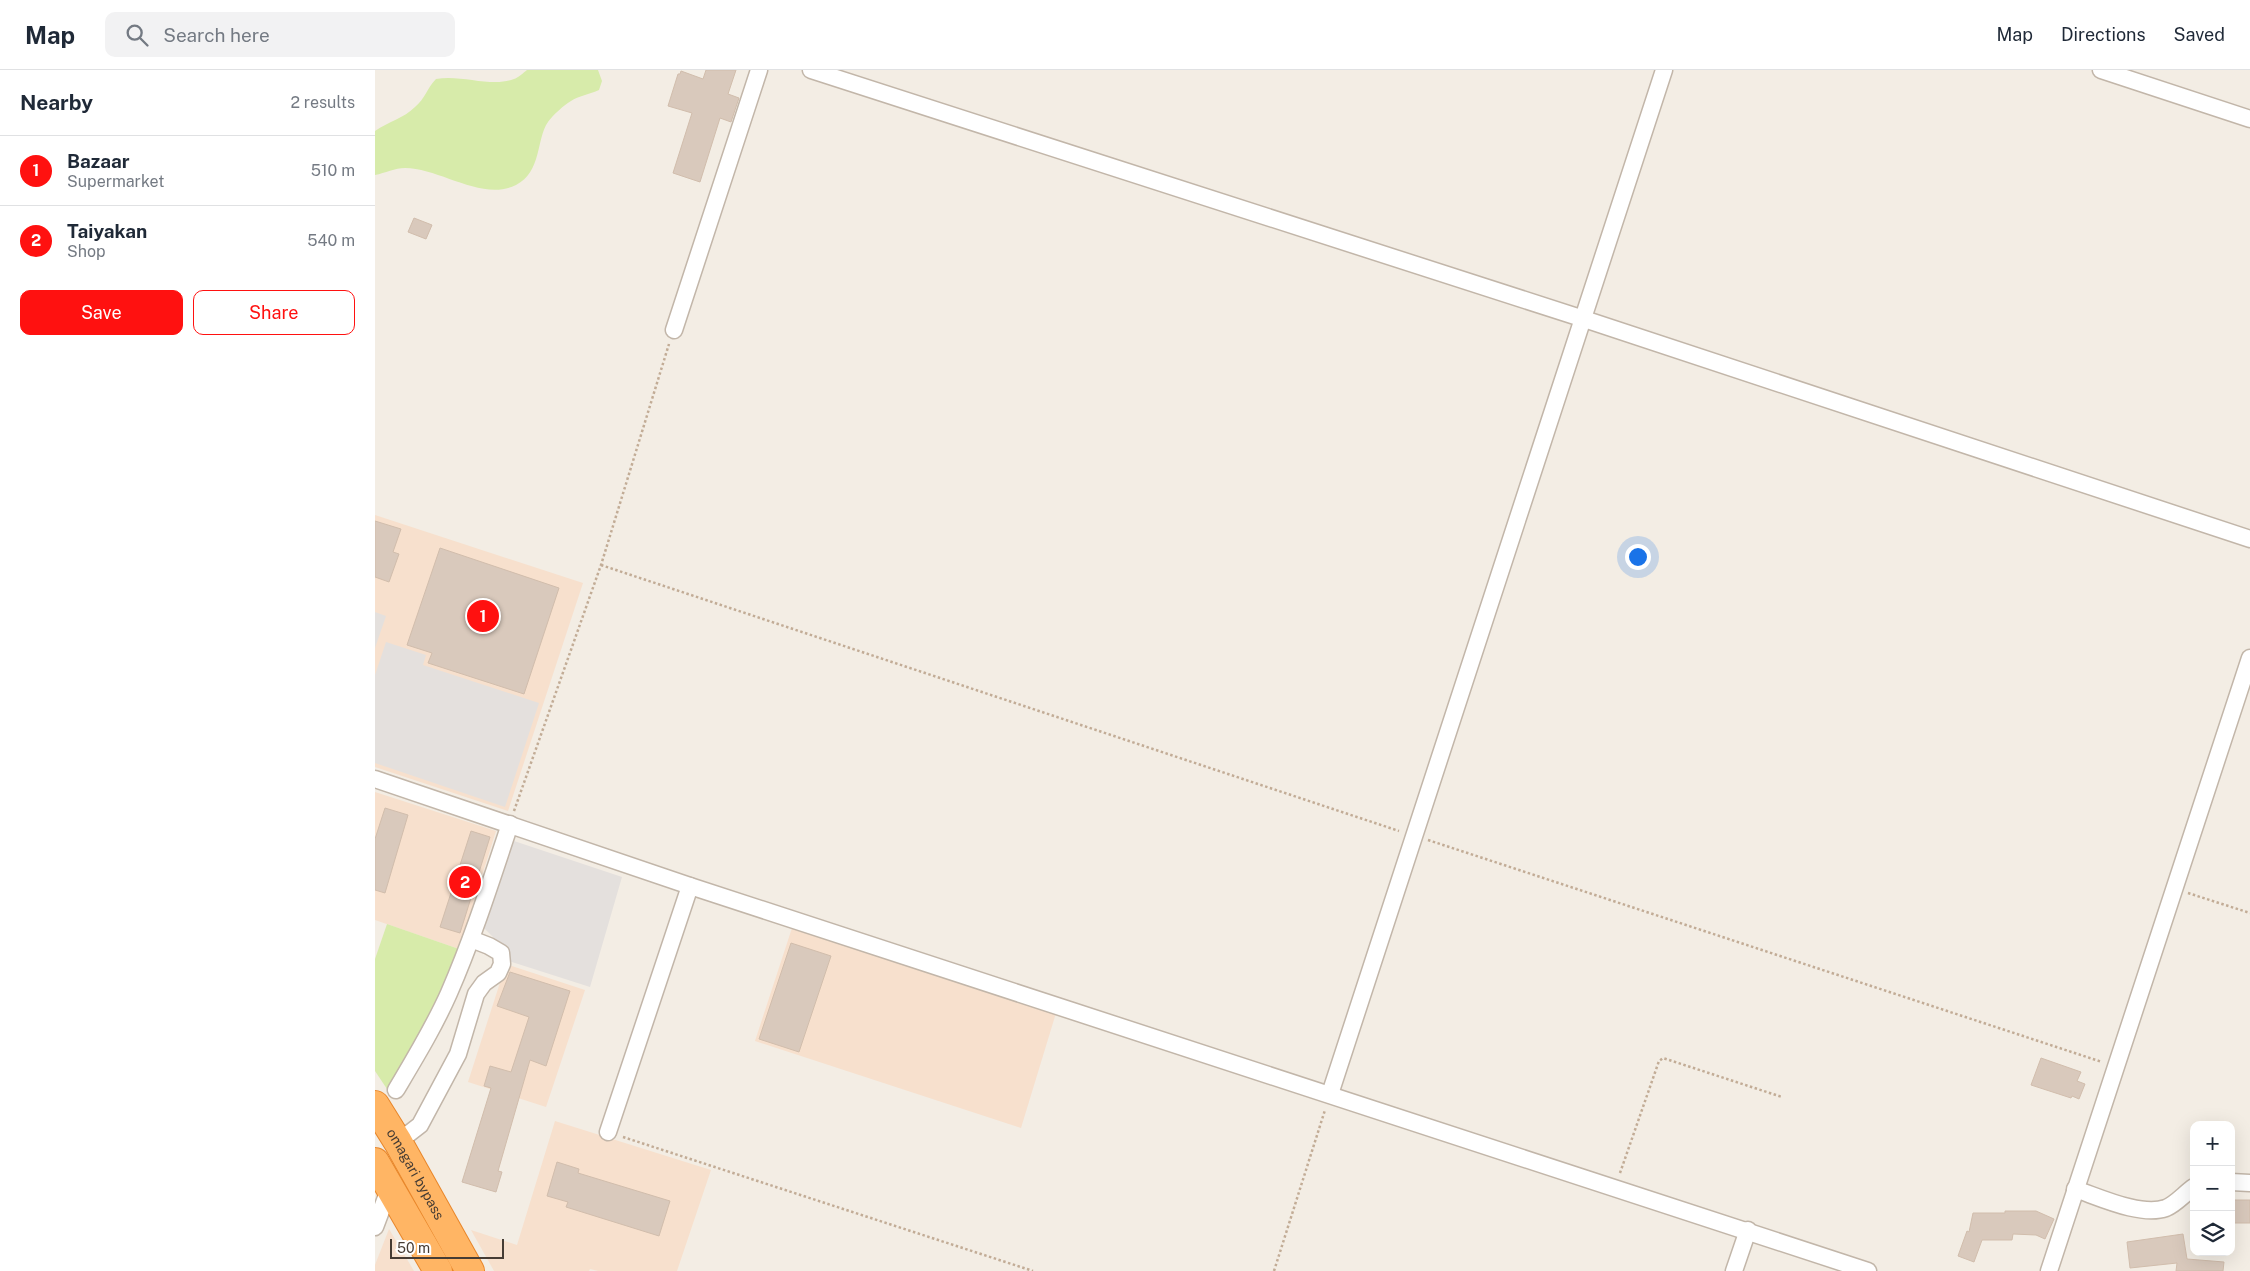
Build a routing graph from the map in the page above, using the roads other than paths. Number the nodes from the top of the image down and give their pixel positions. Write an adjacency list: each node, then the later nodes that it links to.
1 (759, 70): 7 (street)
2 (811, 70): 6 (street)
3 (1664, 70): 6 (street)
4 (2101, 70): 5 (street)
5 (2250, 119)
6 (1584, 319): 8 (street); 14 (street)
7 (674, 330)
8 (2250, 539)
9 (2250, 658): 22 (street)
10 (375, 779): 11 (street)
11 (509, 824): 12 (street); 13 (street)
12 (690, 886): 14 (street); 16 (street)
13 (471, 939): 15 (street); 17 (street)
14 (1330, 1094): 25 (street)
15 (386, 1097): 17 (highway, omagari bypass)
16 (607, 1132)
17 (398, 1142): 27 (highway, omagari bypass)
18 (375, 1162): 21 (highway, omagari bypass)
19 (2235, 1182): 20 (street)
20 (2250, 1182)
21 (390, 1187): 24 (street); 26 (highway, omagari bypass)
22 (2075, 1189): 23 (street); 30 (street)
23 (2190, 1190)
24 (375, 1227)
25 (1748, 1230): 28 (street); 29 (street)
26 (438, 1271)
27 (470, 1271)
28 (1734, 1271)
29 (1869, 1271)
30 (2049, 1271)

